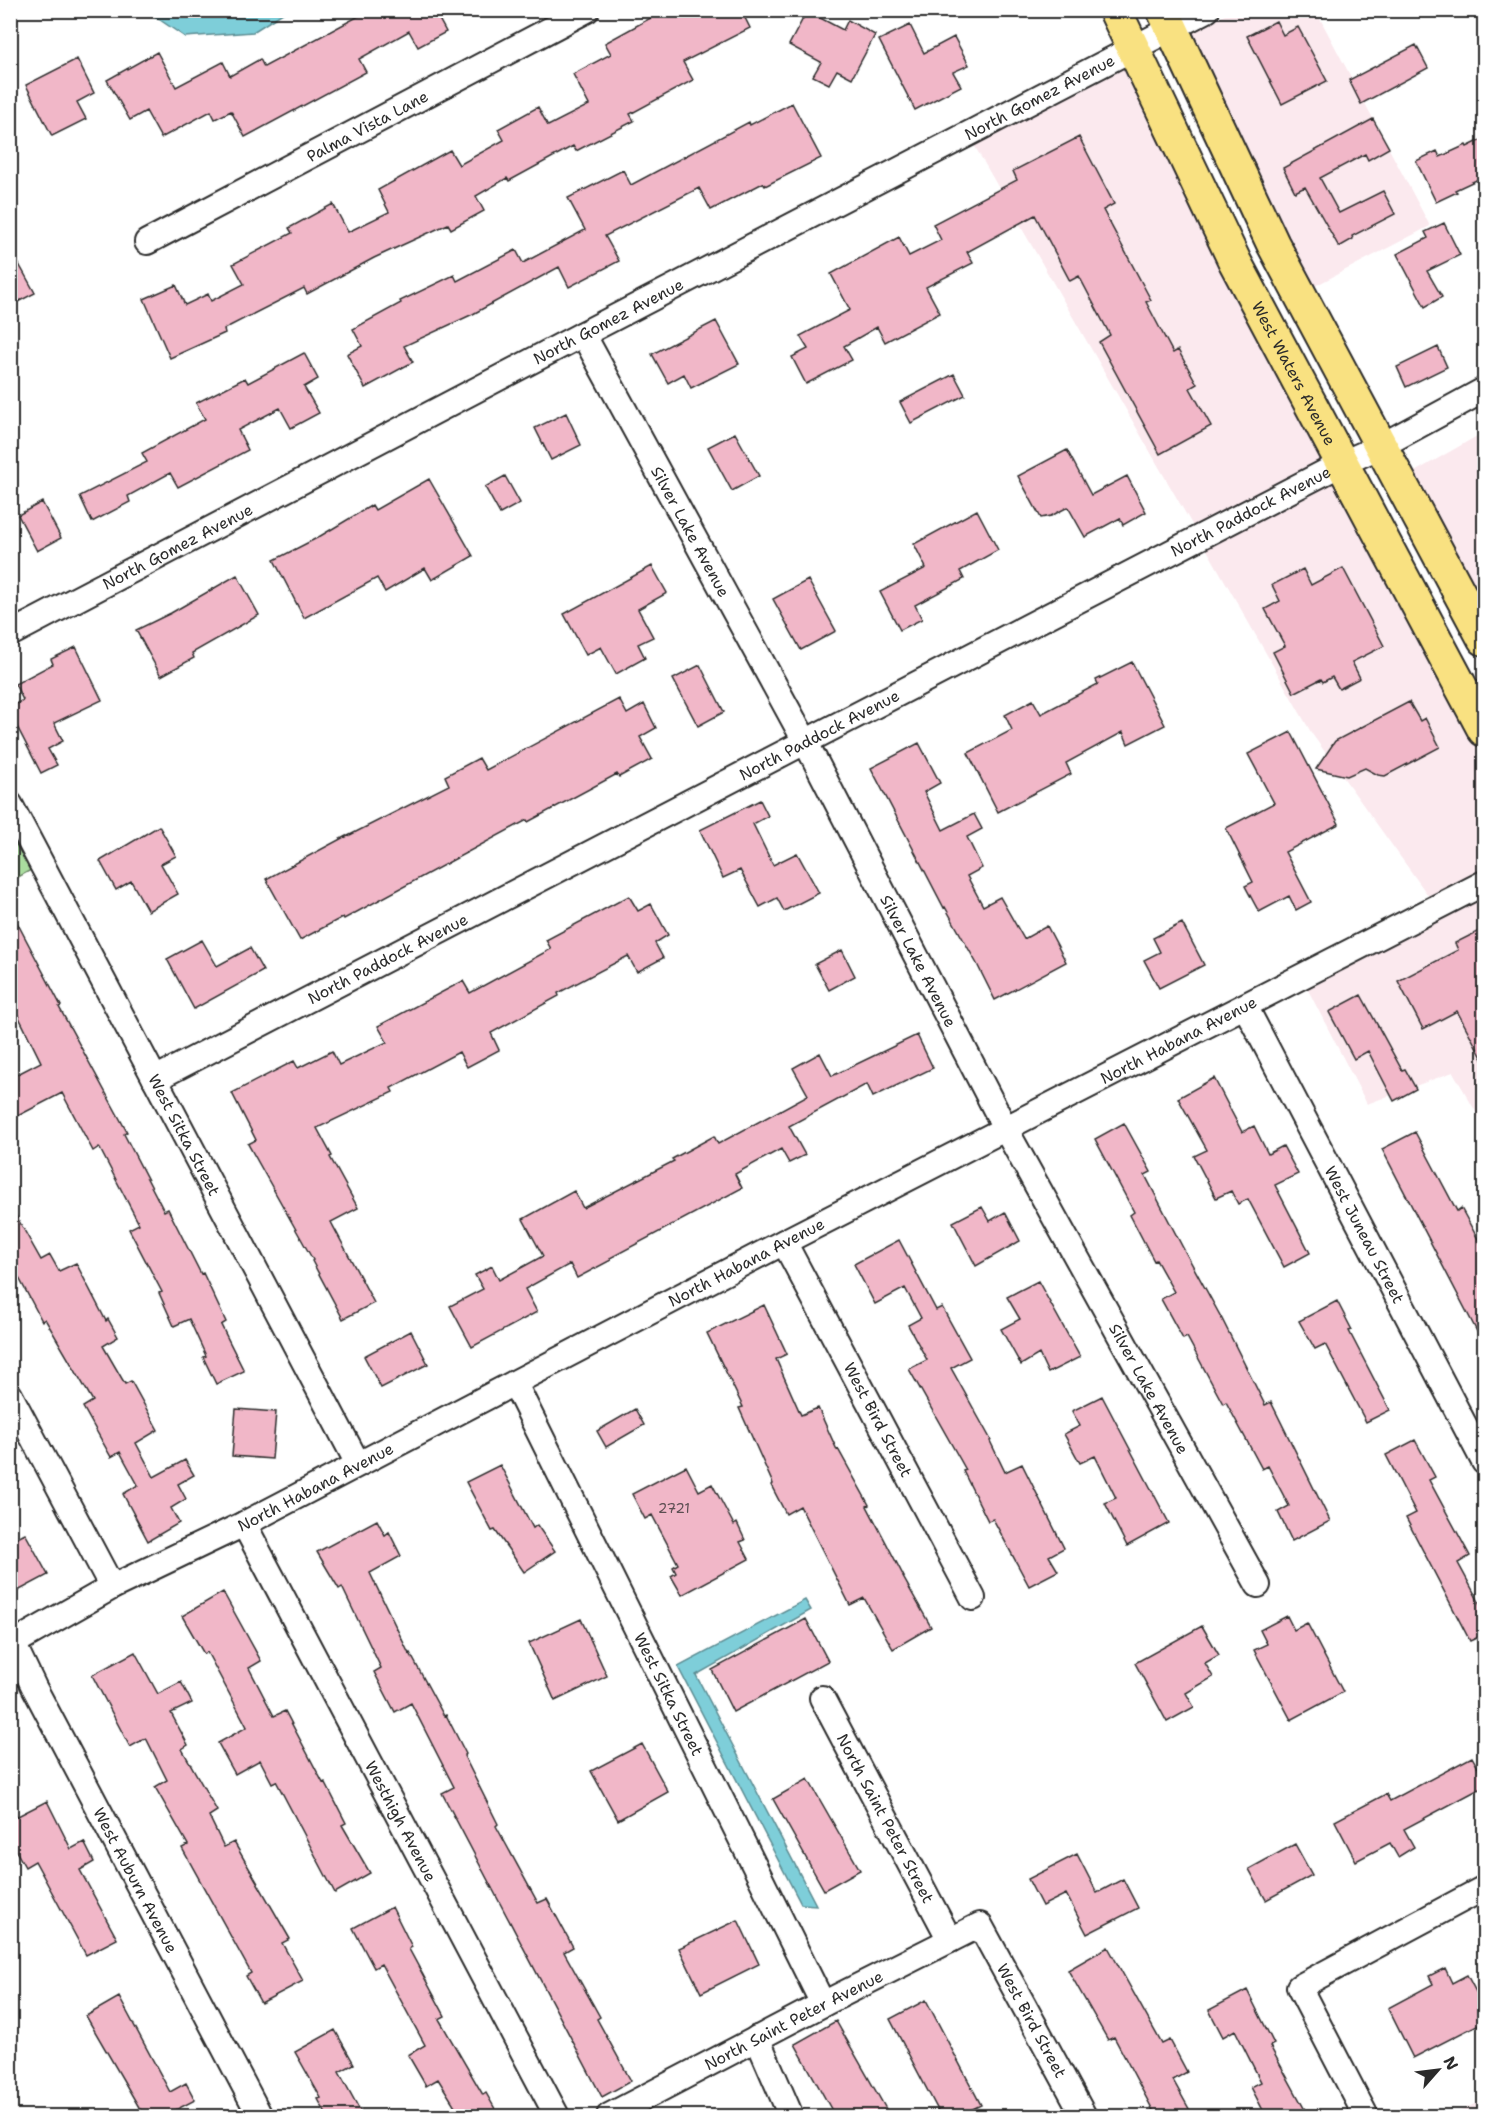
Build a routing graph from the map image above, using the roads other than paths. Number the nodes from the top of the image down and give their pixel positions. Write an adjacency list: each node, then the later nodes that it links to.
1 (587, 10): 6 (street, Palma Vista Lane)
2 (1115, 10): 5 (main road, West Waters Avenue)
3 (1207, 10): 4 (street, North Gomez Avenue)
4 (1167, 20): 5 (street, North Gomez Avenue); 9 (main road)
5 (1133, 50): 7 (street, North Gomez Avenue); 10 (main road, West Waters Avenue)
6 (147, 242)
7 (583, 334): 11 (street, North Gomez Avenue); 14 (street, Silver Lake Avenue)
8 (1485, 390): 9 (street, North Paddock Avenue)
9 (1381, 446): 10 (street, North Paddock Avenue); 12 (main road)
10 (1343, 463): 13 (main road, West Waters Avenue); 14 (street, North Paddock Avenue)
11 (10, 634)
12 (1485, 639)
13 (1485, 730)
14 (805, 741): 18 (street, North Paddock Avenue); 19 (street, Silver Lake Avenue)
15 (10, 804): 18 (street, West Sitka Street)
16 (1485, 883): 17 (street, North Habana Avenue)
17 (1245, 1006): 19 (street, North Habana Avenue); 23 (street, West Juneau Street)
18 (155, 1078): 24 (street, West Sitka Street)
19 (1005, 1128): 20 (street, North Habana Avenue); 26 (street, Silver Lake Avenue)
20 (784, 1242): 21 (street, North Habana Avenue); 28 (street, West Bird Street)
21 (515, 1384): 24 (street, North Habana Avenue); 34 (street, West Sitka Street)
22 (10, 1395): 27 (street)
23 (1485, 1462)
24 (358, 1464): 25 (street, North Habana Avenue)
25 (244, 1524): 27 (street, North Habana Avenue); 37 (street, Westhigh Avenue)
26 (1258, 1585)
27 (112, 1587): 29 (street, North Habana Avenue)
28 (973, 1598)
29 (12, 1644): 36 (street, West Auburn Avenue)
30 (822, 1698): 33 (street, North Saint Peter Street)
31 (1485, 1888): 41 (street)
32 (980, 1925): 33 (street, North Saint Peter Avenue); 40 (street, West Bird Street)
33 (950, 1940): 34 (street, North Saint Peter Avenue)
34 (823, 2004): 35 (street, North Saint Peter Avenue)
35 (757, 2038): 38 (street, North Saint Peter Avenue); 39 (street)
36 (260, 2116)
37 (558, 2116)
38 (609, 2116)
39 (790, 2116)
40 (1084, 2116)
41 (1366, 2116)

